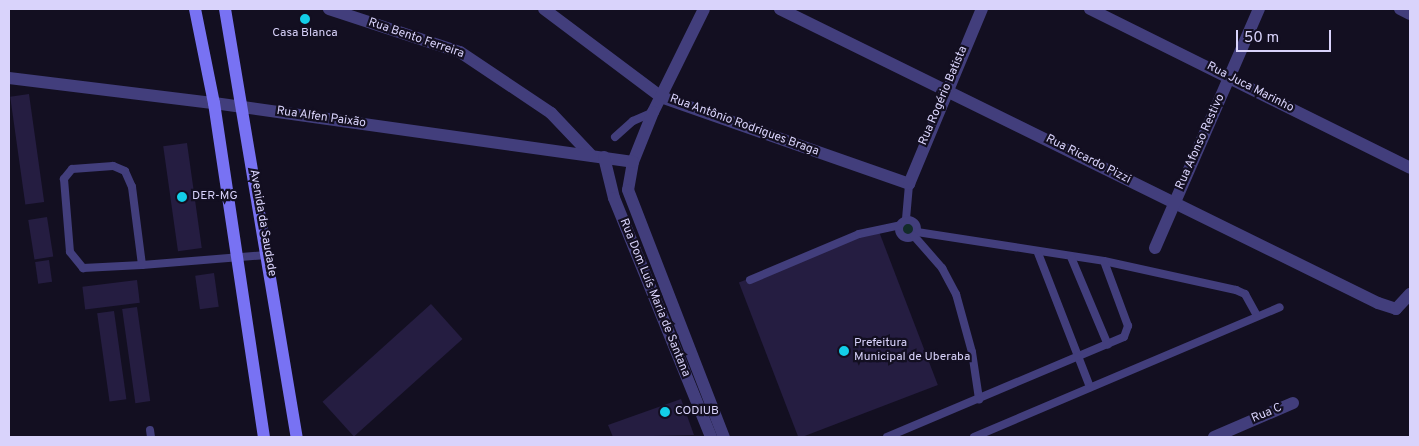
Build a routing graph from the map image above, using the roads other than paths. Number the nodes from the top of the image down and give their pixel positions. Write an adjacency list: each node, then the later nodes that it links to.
1 (195, 9): 16 (main road)
2 (225, 9): 17 (main road, Avenida da Saudade)
3 (329, 9): 20 (street, Rua Bento Ferreira)
4 (544, 9): 15 (street, Rua Antônio Rodrigues Braga)
5 (704, 9): 15 (street, Rua Dom Luís Maria de Santana)
6 (780, 9): 14 (street, Rua Ricardo Pizzi)
7 (982, 9): 14 (street, Rua Rogério Batista)
8 (1090, 9): 12 (street, Rua Juca Marinho)
9 (1259, 9): 12 (street, Rua Afonso Restivo)
10 (1400, 9): 11 (street)
11 (1410, 14)
12 (1229, 77): 23 (street, Rua Juca Marinho); 25 (street, Rua Afonso Restivo)
13 (9, 78): 16 (street, Rua Alfen Paixão)
14 (945, 89): 24 (street, Rua Rogério Batista); 25 (street, Rua Ricardo Pizzi)
15 (661, 96): 18 (street, Rua Dom Luís Maria de Santana); 24 (street, Rua Antônio Rodrigues Braga)
16 (214, 103): 17 (street, Rua Alfen Paixão); 33 (main road)
17 (242, 107): 20 (street, Rua Alfen Paixão); 31 (main road, Avenida da Saudade)
18 (653, 112): 19 (lane); 22 (street, Rua Dom Luís Maria de Santana)
19 (615, 138)
20 (590, 154): 21 (street, Rua Alfen Paixão)
21 (604, 158): 22 (street, Rua Alfen Paixão); 48 (street, Rua Dom Luís Maria de Santana)
22 (633, 162): 49 (street, Rua Dom Luís Maria de Santana)
23 (1410, 168)
24 (909, 184): 26 (lane)
25 (1174, 203): 29 (street, Rua Afonso Restivo); 37 (street, Rua Ricardo Pizzi)
26 (906, 219): 27 (lane); 28 (lane)
27 (898, 226): 28 (lane); 36 (lane)
28 (915, 234): 30 (lane); 43 (lane)
29 (1156, 248)
30 (1038, 253): 32 (lane); 41 (lane)
31 (268, 255): 33 (lane); 47 (main road, Avenida da Saudade)
32 (1071, 257): 34 (lane); 40 (lane)
33 (234, 258): 35 (lane); 46 (main road)
34 (1104, 261): 39 (lane); 40 (lane)
35 (142, 265): 35 (lane)
36 (750, 280)
37 (1410, 294)
38 (1280, 307): 39 (lane)
39 (1257, 316): 42 (lane)
40 (1108, 345): 41 (lane)
41 (1079, 358): 42 (lane); 43 (lane)
42 (1090, 388): 51 (lane)
43 (979, 399): 50 (lane)
44 (1293, 403): 45 (street, Rua C)
45 (1236, 433): 52 (street, Rua C)
46 (264, 437)
47 (297, 437)
48 (711, 437)
49 (724, 437)
50 (887, 437)
51 (974, 437)
52 (1214, 437)

